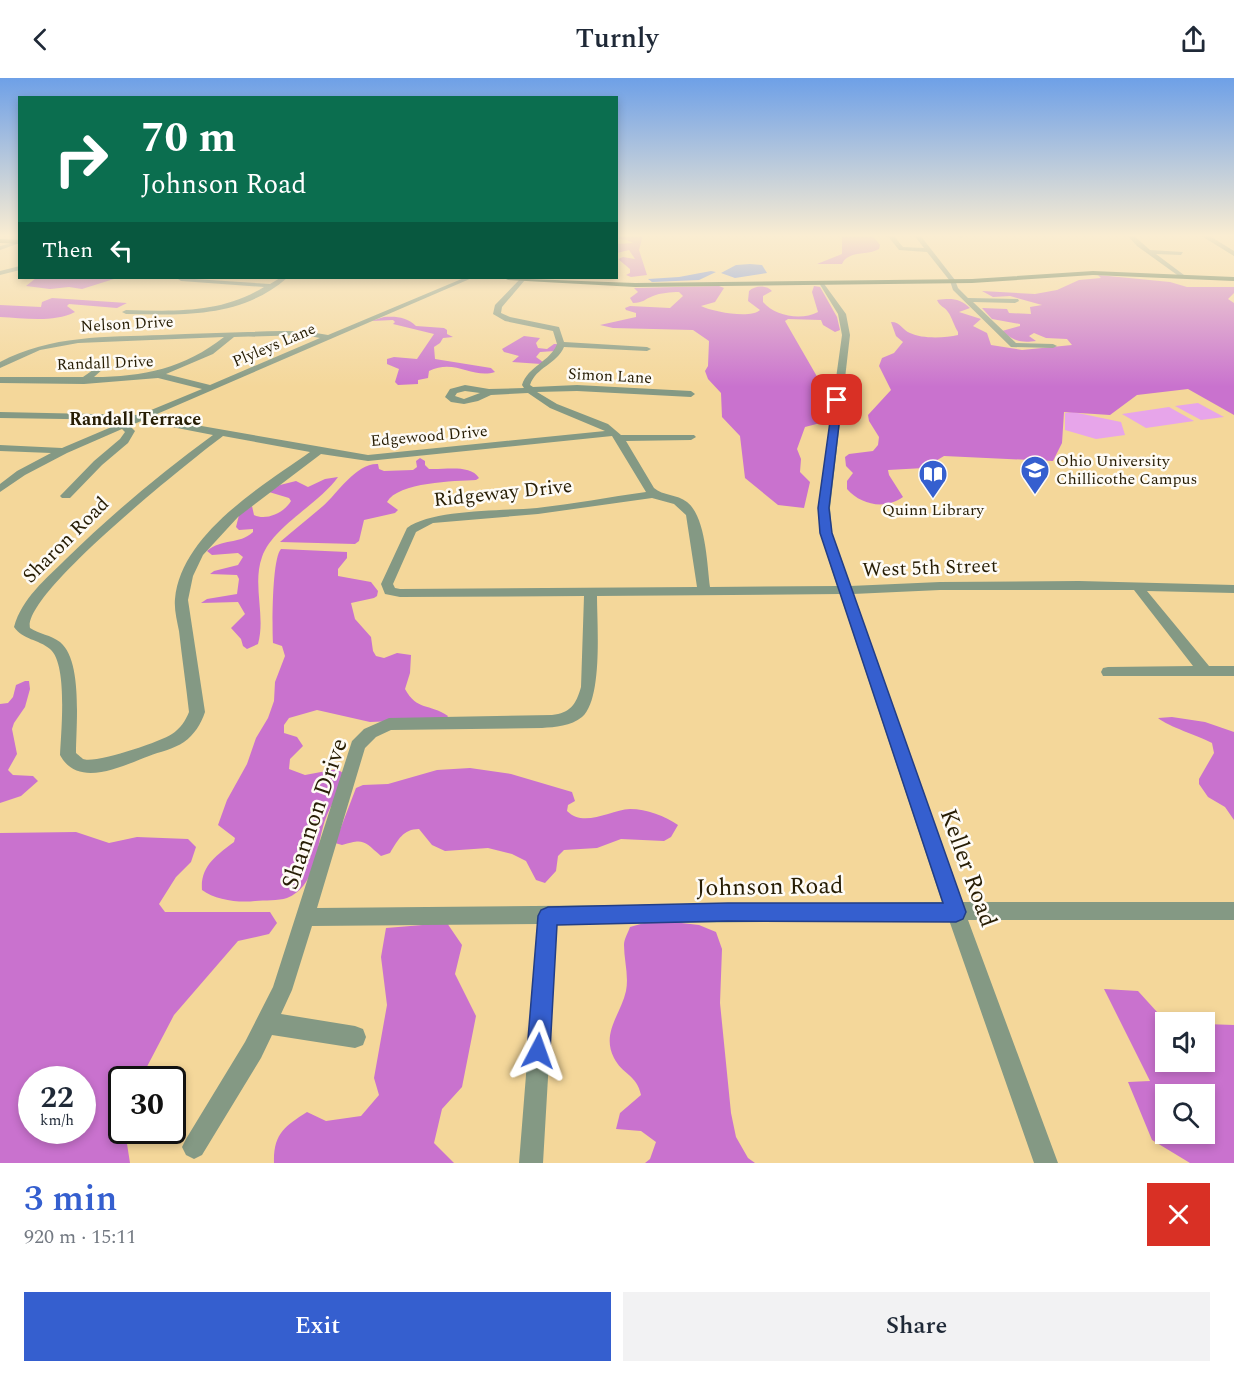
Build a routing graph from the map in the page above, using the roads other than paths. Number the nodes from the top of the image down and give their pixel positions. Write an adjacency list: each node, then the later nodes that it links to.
1 (266, 286): 2 (street)
2 (271, 286): 9 (street)
3 (451, 286): 11 (street, Plyleys Lane)
4 (517, 286): 12 (street)
5 (824, 286): 41 (street, Keller Road)
6 (954, 286): 7 (street)
7 (968, 300): 8 (street); 13 (street)
8 (1015, 301)
9 (126, 312)
10 (232, 334): 11 (street, Nelson Drive); 16 (street, Nelson Drive); 19 (street)
11 (330, 338): 22 (street, Plyleys Lane)
12 (561, 344): 14 (street); 23 (street)
13 (1053, 345)
14 (647, 349)
15 (0, 355): 16 (street)
16 (14, 357): 17 (street, Nelson Drive)
17 (0, 365)
18 (100, 368): 21 (street)
19 (158, 375): 21 (street, Randall Drive); 22 (street, Randall Drive)
20 (0, 380): 21 (street, Randall Drive)
21 (84, 381)
22 (210, 388): 27 (street, Plyleys Lane)
23 (529, 390): 24 (street, Simon Lane); 25 (street, Simon Lane); 30 (street)
24 (489, 392)
25 (691, 394)
26 (0, 415): 27 (street, Edgewood Drive)
27 (141, 418): 28 (street, Plyleys Lane); 29 (street, Edgewood Drive)
28 (124, 426): 33 (street, Plyleys Lane); 37 (street)
29 (220, 434): 34 (street, Edgewood Drive); 34 (street, Sharon Road)
30 (616, 435): 31 (street, Edgewood Drive); 34 (street, Edgewood Drive); 36 (street)
31 (691, 437)
32 (0, 448): 33 (street)
33 (63, 451): 35 (street, Plyleys Lane)
34 (319, 451)
35 (0, 489)
36 (654, 494): 39 (street); 42 (street, Ridgeway Drive)
37 (66, 496)
38 (1139, 585): 40 (street, West 5th Street); 41 (street, West 5th Street); 43 (street)
39 (704, 589): 41 (street, West 5th Street); 42 (street, West 5th Street)
40 (1234, 589)
41 (846, 590): 47 (street, Keller Road)
42 (591, 593): 48 (street, Shannon Drive)
43 (1205, 671): 44 (street); 45 (street)
44 (1234, 671)
45 (1108, 672)
46 (1234, 911): 47 (street, Johnson Road)
47 (956, 912): 49 (street, Johnson Road); 54 (street, Keller Road)
48 (307, 916): 49 (street, Johnson Road); 50 (street, Shannon Drive)
49 (548, 916): 53 (street)
50 (267, 1023): 51 (street); 52 (street, Shannon Drive)
51 (355, 1037)
52 (194, 1147)
53 (531, 1163)
54 (1046, 1163)

